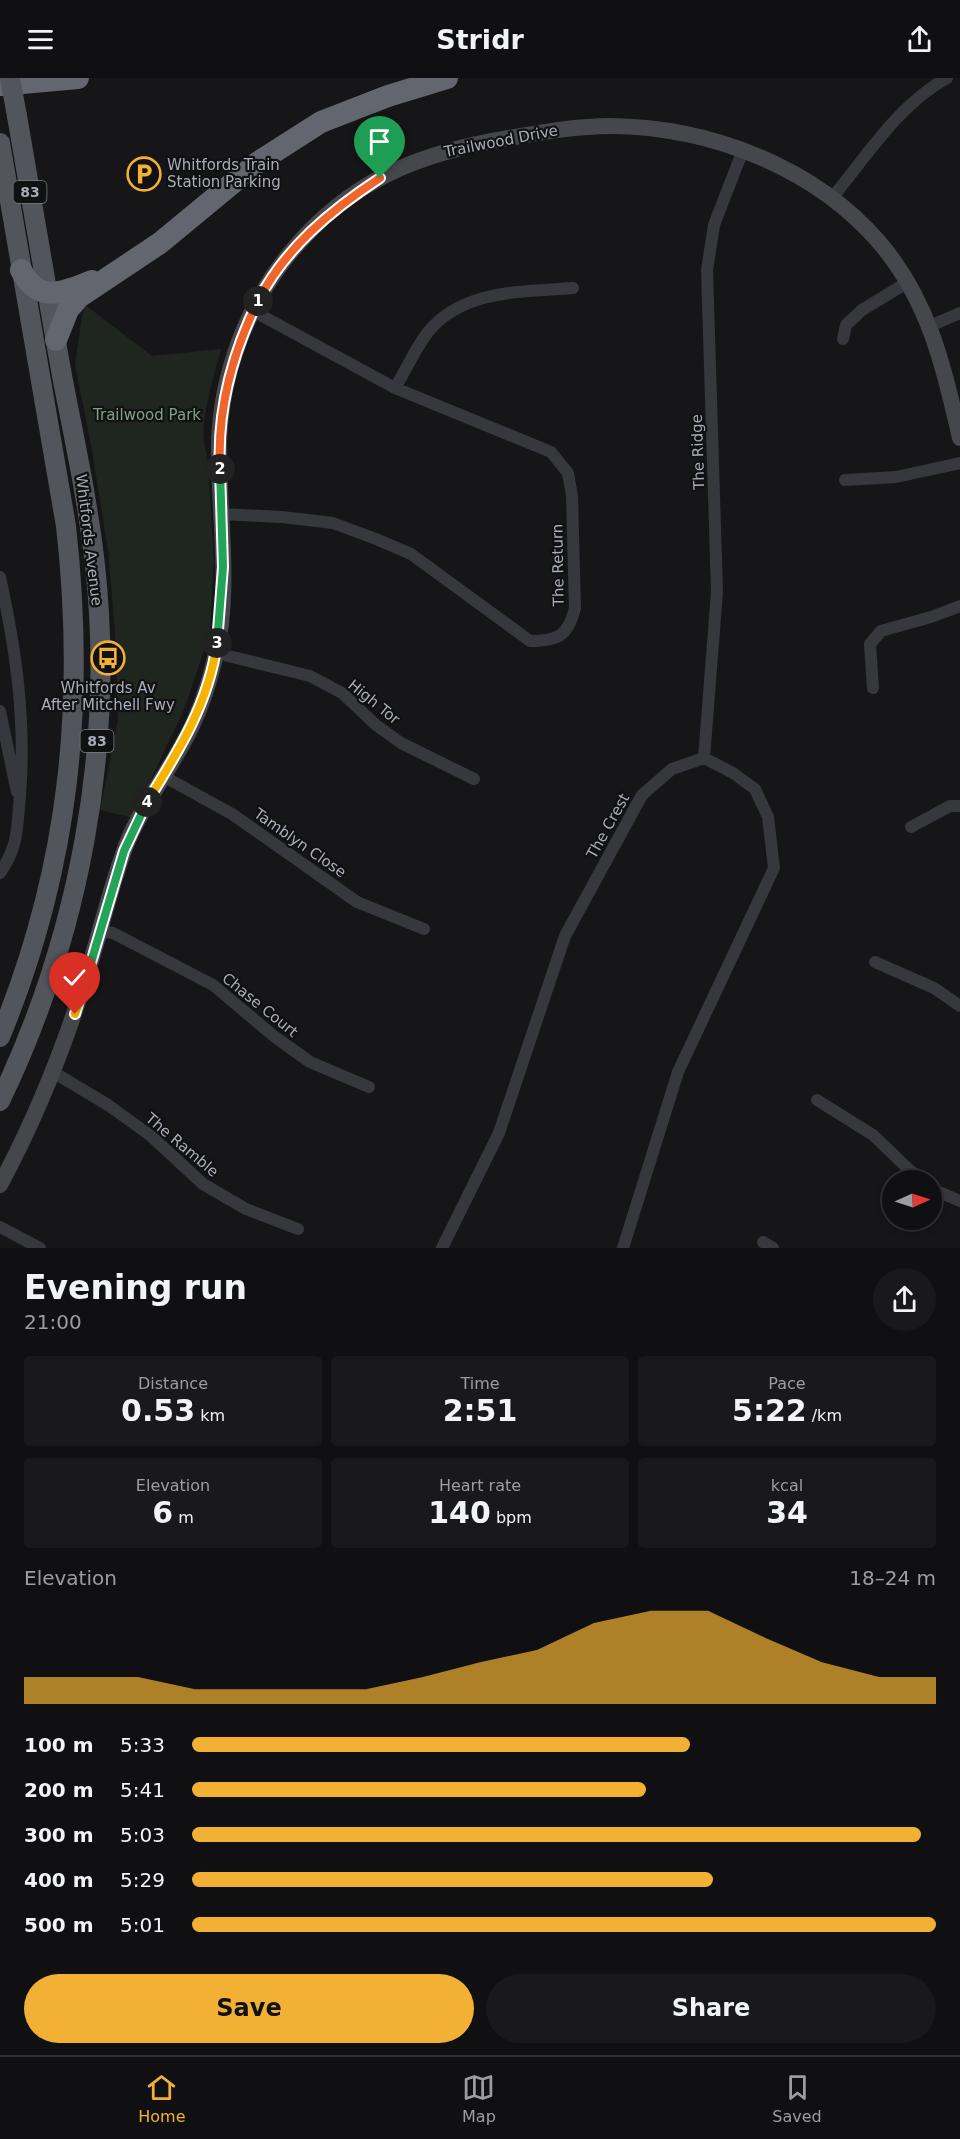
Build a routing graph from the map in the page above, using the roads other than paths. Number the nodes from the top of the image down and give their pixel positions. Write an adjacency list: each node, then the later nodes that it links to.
1 (10, 78): 13 (main road, Whitfords Avenue / 83, bridge)
2 (78, 78): 5 (highway)
3 (447, 78): 9 (highway)
4 (947, 78): 8 (street)
5 (0, 85)
6 (0, 143): 10 (main road, Whitfords Avenue / 83)
7 (743, 150): 8 (street, Trailwood Drive); 14 (street, Trailwood Drive); 30 (street, The Ridge)
8 (832, 198): 11 (street, Trailwood Drive)
9 (124, 268): 13 (highway); 18 (highway)
10 (21, 270): 13 (highway); 43 (main road, Whitfords Avenue / 83)
11 (908, 282): 16 (street, Trailwood Drive); 17 (street)
12 (573, 288): 19 (street)
13 (47, 293): 18 (main road, Whitfords Avenue / 83)
14 (254, 311): 19 (street, The Return); 23 (street, Trailwood Drive)
15 (960, 313): 16 (street)
16 (930, 326): 20 (street, Trailwood Drive)
17 (843, 339)
18 (56, 340): 47 (main road, Whitfords Avenue / 83)
19 (395, 387): 23 (street, The Return)
20 (960, 438)
21 (960, 463): 22 (street)
22 (845, 480)
23 (221, 514): 27 (street, Trailwood Drive)
24 (0, 577): 26 (street)
25 (960, 606): 28 (street)
26 (4, 611): 32 (street)
27 (216, 653): 33 (street, Trailwood Drive); 34 (street, High Tor)
28 (873, 688)
29 (0, 711): 31 (street)
30 (704, 758): 55 (street, The Crest); 56 (street)
31 (4, 760): 32 (street); 35 (street)
32 (23, 760): 35 (street)
33 (163, 776): 39 (street, Tamblyn Close); 40 (street, Trailwood Drive)
34 (474, 779)
35 (19, 802): 38 (street)
36 (960, 806): 37 (street)
37 (911, 827)
38 (0, 873)
39 (423, 929)
40 (100, 931): 44 (street, Trailwood Drive); 45 (street, Chase Court)
41 (875, 962): 42 (street)
42 (960, 1006)
43 (0, 1037)
44 (53, 1072): 49 (street, Trailwood Drive); 53 (street, The Ramble)
45 (369, 1087)
46 (817, 1100): 48 (street)
47 (0, 1101)
48 (910, 1170)
49 (0, 1185)
50 (942, 1193): 51 (street)
51 (960, 1201)
52 (0, 1227): 54 (street)
53 (298, 1229)
54 (40, 1248)
55 (442, 1248)
56 (623, 1248)

